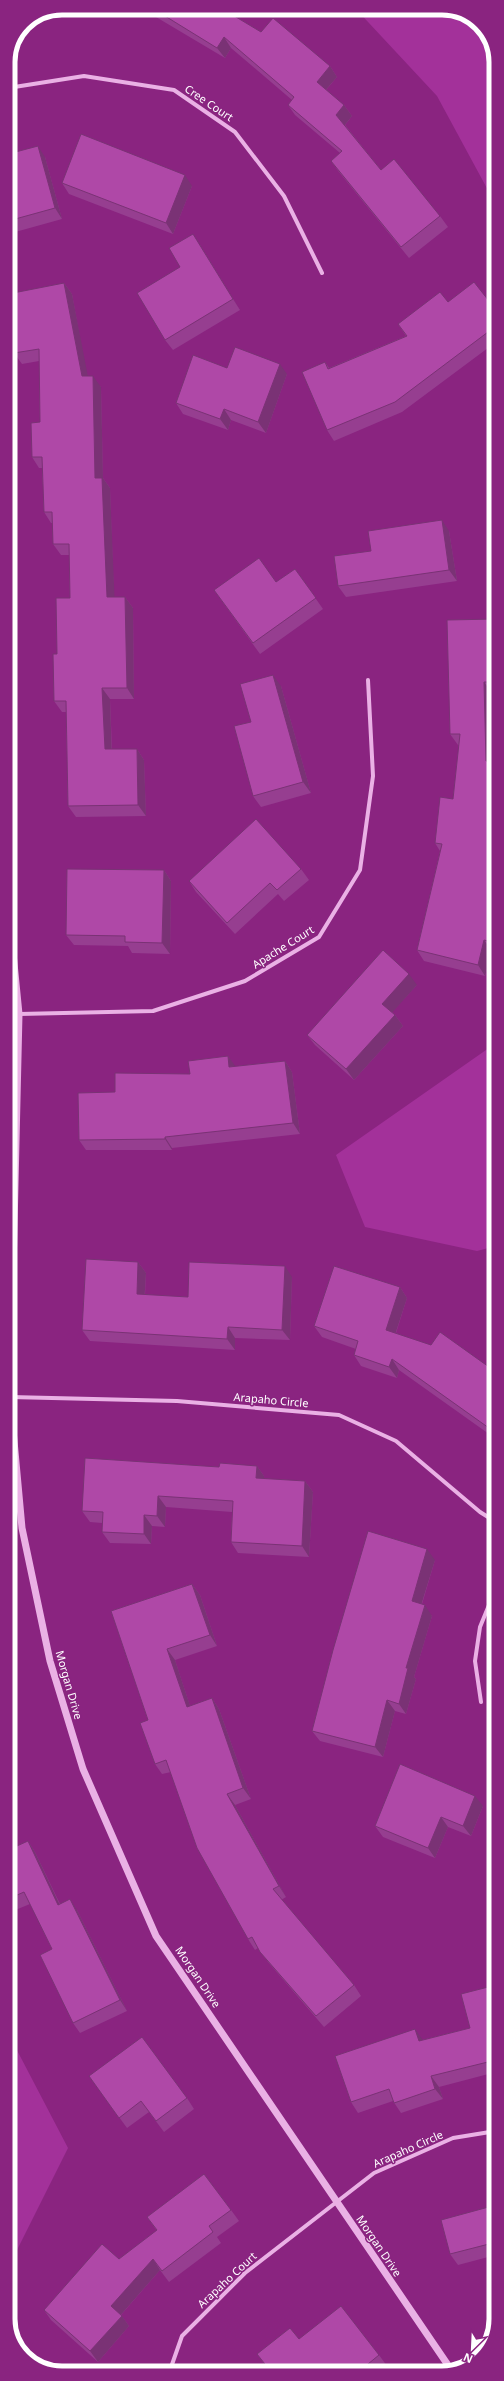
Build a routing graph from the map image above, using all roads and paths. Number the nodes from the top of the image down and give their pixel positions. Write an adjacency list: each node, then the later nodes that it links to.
1 (15, 87): 2 (street, Cree Court)
2 (322, 274)
3 (368, 680): 5 (street, Apache Court)
4 (15, 973): 5 (street, Morgan Drive)
5 (19, 1014): 6 (street, Morgan Drive)
6 (15, 1184)
7 (15, 1397): 9 (street, Arapaho Circle)
8 (15, 1452): 13 (street, Morgan Drive)
9 (489, 1518)
10 (489, 1605): 11 (street)
11 (481, 1702)
12 (489, 2132): 13 (street, Arapaho Circle)
13 (337, 2203): 14 (street, Arapaho Court); 15 (street, Morgan Drive)
14 (170, 2366)
15 (448, 2366)

